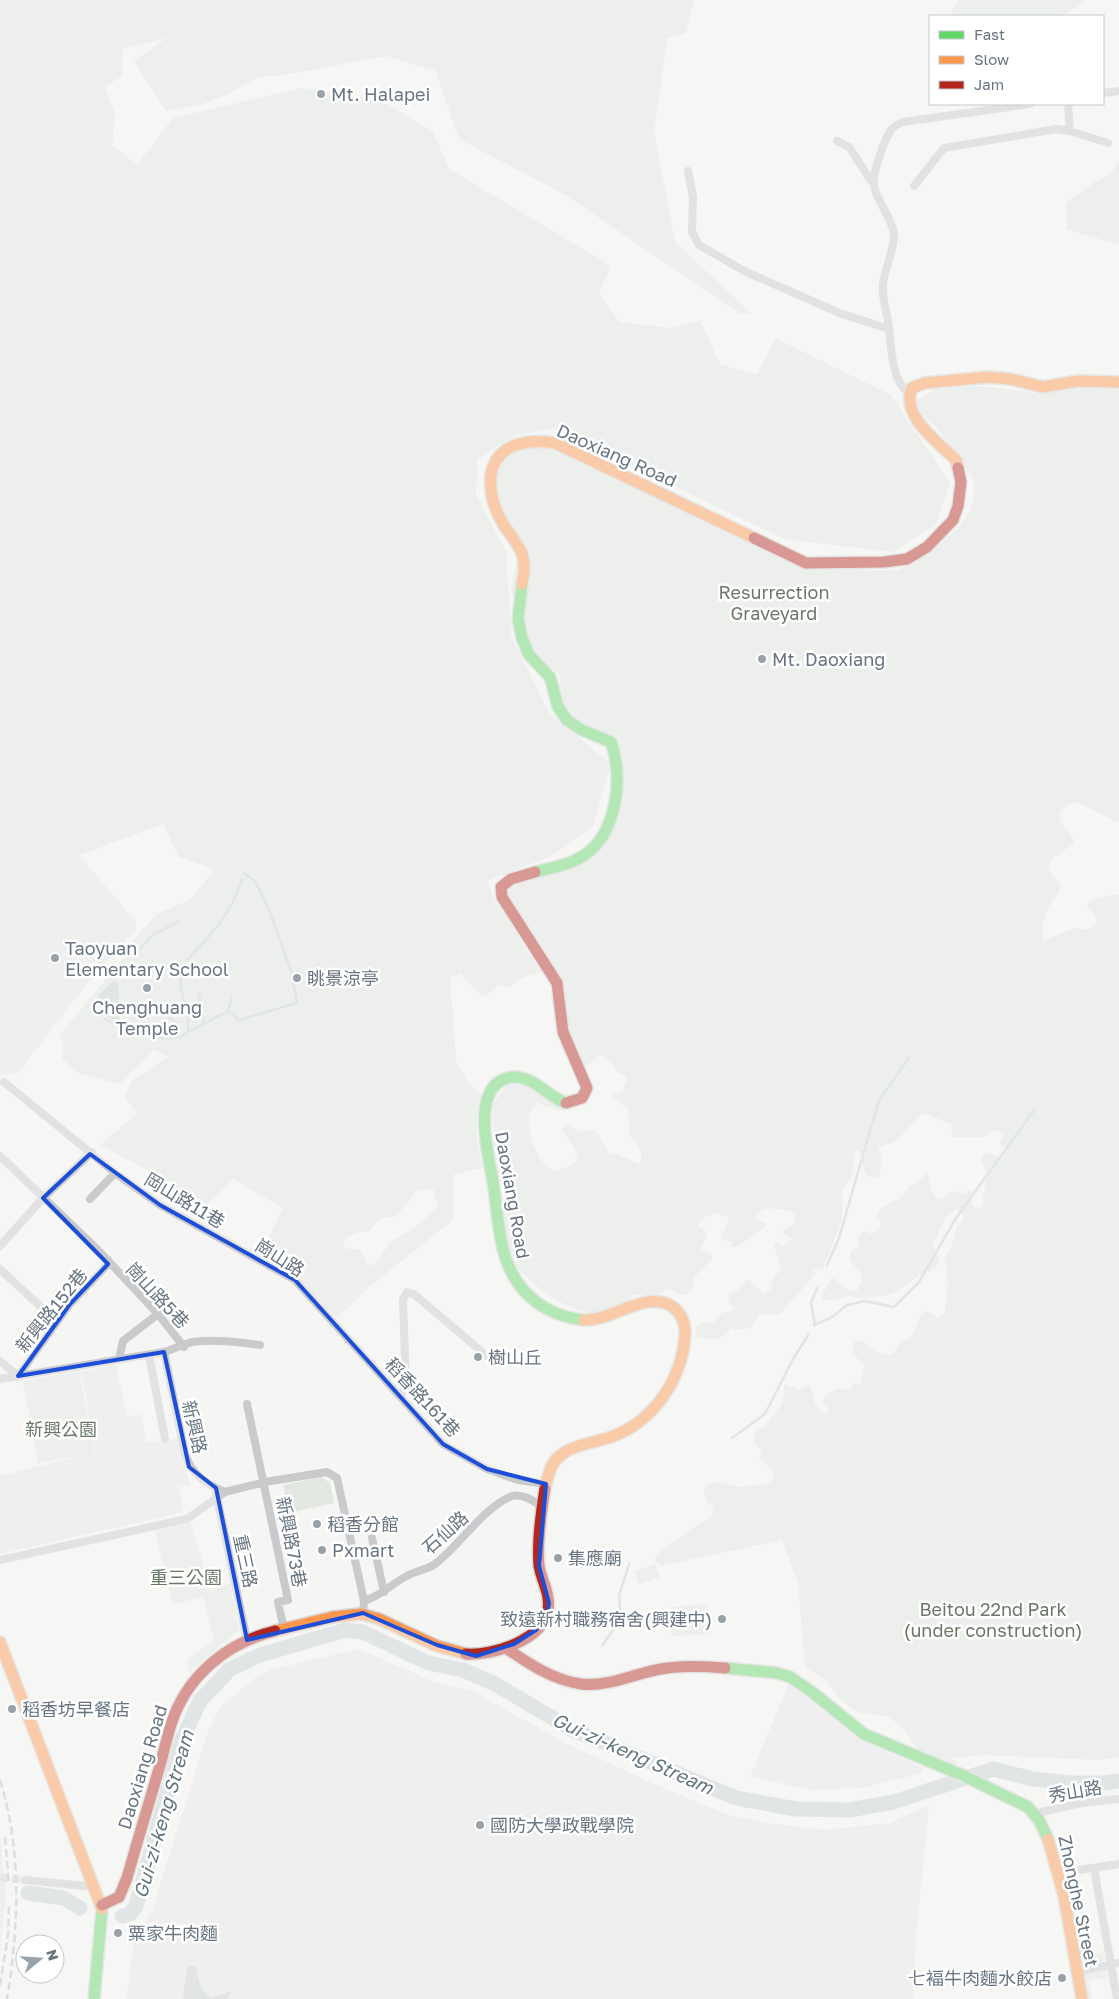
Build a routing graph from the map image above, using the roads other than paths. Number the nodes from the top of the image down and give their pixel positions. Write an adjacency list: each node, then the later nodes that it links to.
1 (1119, 91): 2 (street)
2 (1104, 93)
3 (1023, 105): 9 (street)
4 (1068, 105): 5 (street)
5 (1070, 131): 7 (street); 10 (street)
6 (837, 141): 9 (street)
7 (1108, 143)
8 (688, 171): 11 (street)
9 (874, 185): 11 (street)
10 (914, 186)
11 (889, 329): 13 (street)
12 (1119, 382): 13 (street)
13 (909, 394): 40 (street, Daoxiang Road)
14 (4, 1082): 15 (street, 岡山路11巷)
15 (91, 1153): 17 (street, 岡山路11巷); 18 (street)
16 (0, 1156): 18 (street, 崗山路5巷)
17 (115, 1174): 19 (street); 21 (street, 岡山路11巷)
18 (44, 1198): 20 (street); 22 (street, 崗山路5巷)
19 (90, 1199)
20 (0, 1246)
21 (240, 1250): 24 (street, 崗山路)
22 (108, 1264): 25 (street, 崗山路5巷); 26 (street, 新興路152巷)
23 (0, 1269): 26 (street)
24 (304, 1290): 36 (street, 稻香路161巷)
25 (158, 1314): 28 (street, 崗山路5巷); 32 (street)
26 (56, 1321): 34 (street, 新興路152巷)
27 (260, 1345): 28 (street)
28 (184, 1347): 29 (street)
29 (164, 1352): 30 (street); 41 (street, 新興路)
30 (149, 1355): 32 (street); 38 (street)
31 (488, 1357): 36 (street)
32 (119, 1359): 34 (street)
33 (0, 1361): 34 (street)
34 (18, 1376): 35 (street)
35 (0, 1379)
36 (400, 1396): 40 (street, 稻香路161巷)
37 (247, 1404): 39 (street)
38 (165, 1439)
39 (265, 1482): 41 (street); 46 (street); 48 (street, 新興路73巷)
40 (546, 1484): 42 (street, Daoxiang Road)
41 (219, 1492): 44 (street); 49 (street, 重三路)
42 (543, 1507): 45 (street, 石仙路); 51 (street, Daoxiang Road)
43 (372, 1538): 45 (street)
44 (0, 1560)
45 (384, 1592): 46 (street, 石仙路)
46 (364, 1601): 47 (street)
47 (363, 1613): 48 (street, Daoxiang Road); 51 (street, Daoxiang Road)
48 (284, 1630): 49 (street, Daoxiang Road)
49 (247, 1640): 59 (street, Daoxiang Road)
50 (0, 1642): 58 (street)
51 (506, 1648): 53 (street)
52 (1119, 1799): 53 (street, 秀山路)
53 (1036, 1813): 56 (street, Zhonghe Street)
54 (1119, 1864): 55 (street)
55 (1094, 1868): 56 (street); 60 (street)
56 (1058, 1874): 61 (street, Zhonghe Street)
57 (25, 1880): 58 (street)
58 (95, 1884): 59 (street)
59 (102, 1905): 62 (street)
60 (1116, 1964): 61 (street); 64 (street)
61 (1077, 1972): 63 (street, Zhonghe Street)
62 (94, 1999)
63 (1082, 1999)
64 (1117, 1999)

